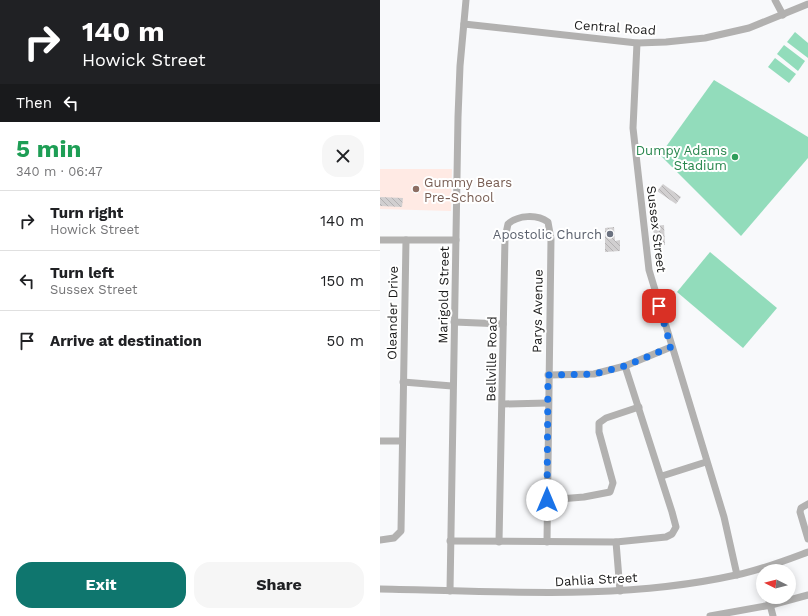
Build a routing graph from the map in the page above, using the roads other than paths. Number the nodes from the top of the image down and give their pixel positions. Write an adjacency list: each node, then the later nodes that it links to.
1 (466, 0): 5 (street, Marigold Street)
2 (776, 0): 4 (street)
3 (808, 4): 4 (street, Central Road)
4 (783, 15): 6 (street, Central Road)
5 (464, 24): 6 (street, Central Road); 10 (street, Marigold Street)
6 (637, 43): 13 (street, Sussex Street)
7 (549, 226): 12 (street, Bellville Road); 15 (street, Parys Avenue)
8 (380, 240): 9 (street)
9 (406, 240): 10 (street); 16 (street, Oleander Drive)
10 (456, 240): 11 (street, Marigold Street)
11 (454, 322): 12 (street); 17 (street, Marigold Street)
12 (503, 324): 19 (street, Bellville Road)
13 (671, 347): 14 (street); 23 (street, Sussex Street)
14 (625, 366): 15 (street); 20 (street)
15 (548, 375): 18 (street, Parys Avenue)
16 (403, 382): 17 (street); 22 (street, Oleander Drive)
17 (452, 386): 29 (street, Marigold Street)
18 (547, 403): 19 (street); 25 (street, Parys Avenue)
19 (503, 404): 30 (street, Bellville Road)
20 (639, 408): 24 (street); 25 (street)
21 (380, 441): 22 (street)
22 (402, 441): 28 (street, Oleander Drive)
23 (706, 462): 24 (street); 36 (street, Sussex Street)
24 (662, 476): 32 (street)
25 (547, 500): 31 (street, Parys Avenue)
26 (808, 504): 27 (street)
27 (808, 539)
28 (380, 540)
29 (450, 541): 30 (street); 38 (street, Marigold Street)
30 (499, 542): 31 (street)
31 (547, 542): 32 (street)
32 (616, 542): 39 (street)
33 (808, 552): 34 (street, Dahlia Street)
34 (781, 564)
35 (756, 571): 36 (street, Dahlia Street)
36 (737, 575): 39 (street, Dahlia Street)
37 (380, 589): 38 (street, Dahlia Street)
38 (450, 591): 39 (street, Dahlia Street)
39 (620, 591)
40 (808, 596): 41 (street)
41 (770, 605): 42 (street); 44 (street)
42 (739, 614): 43 (street)
43 (710, 616)
44 (773, 616)

